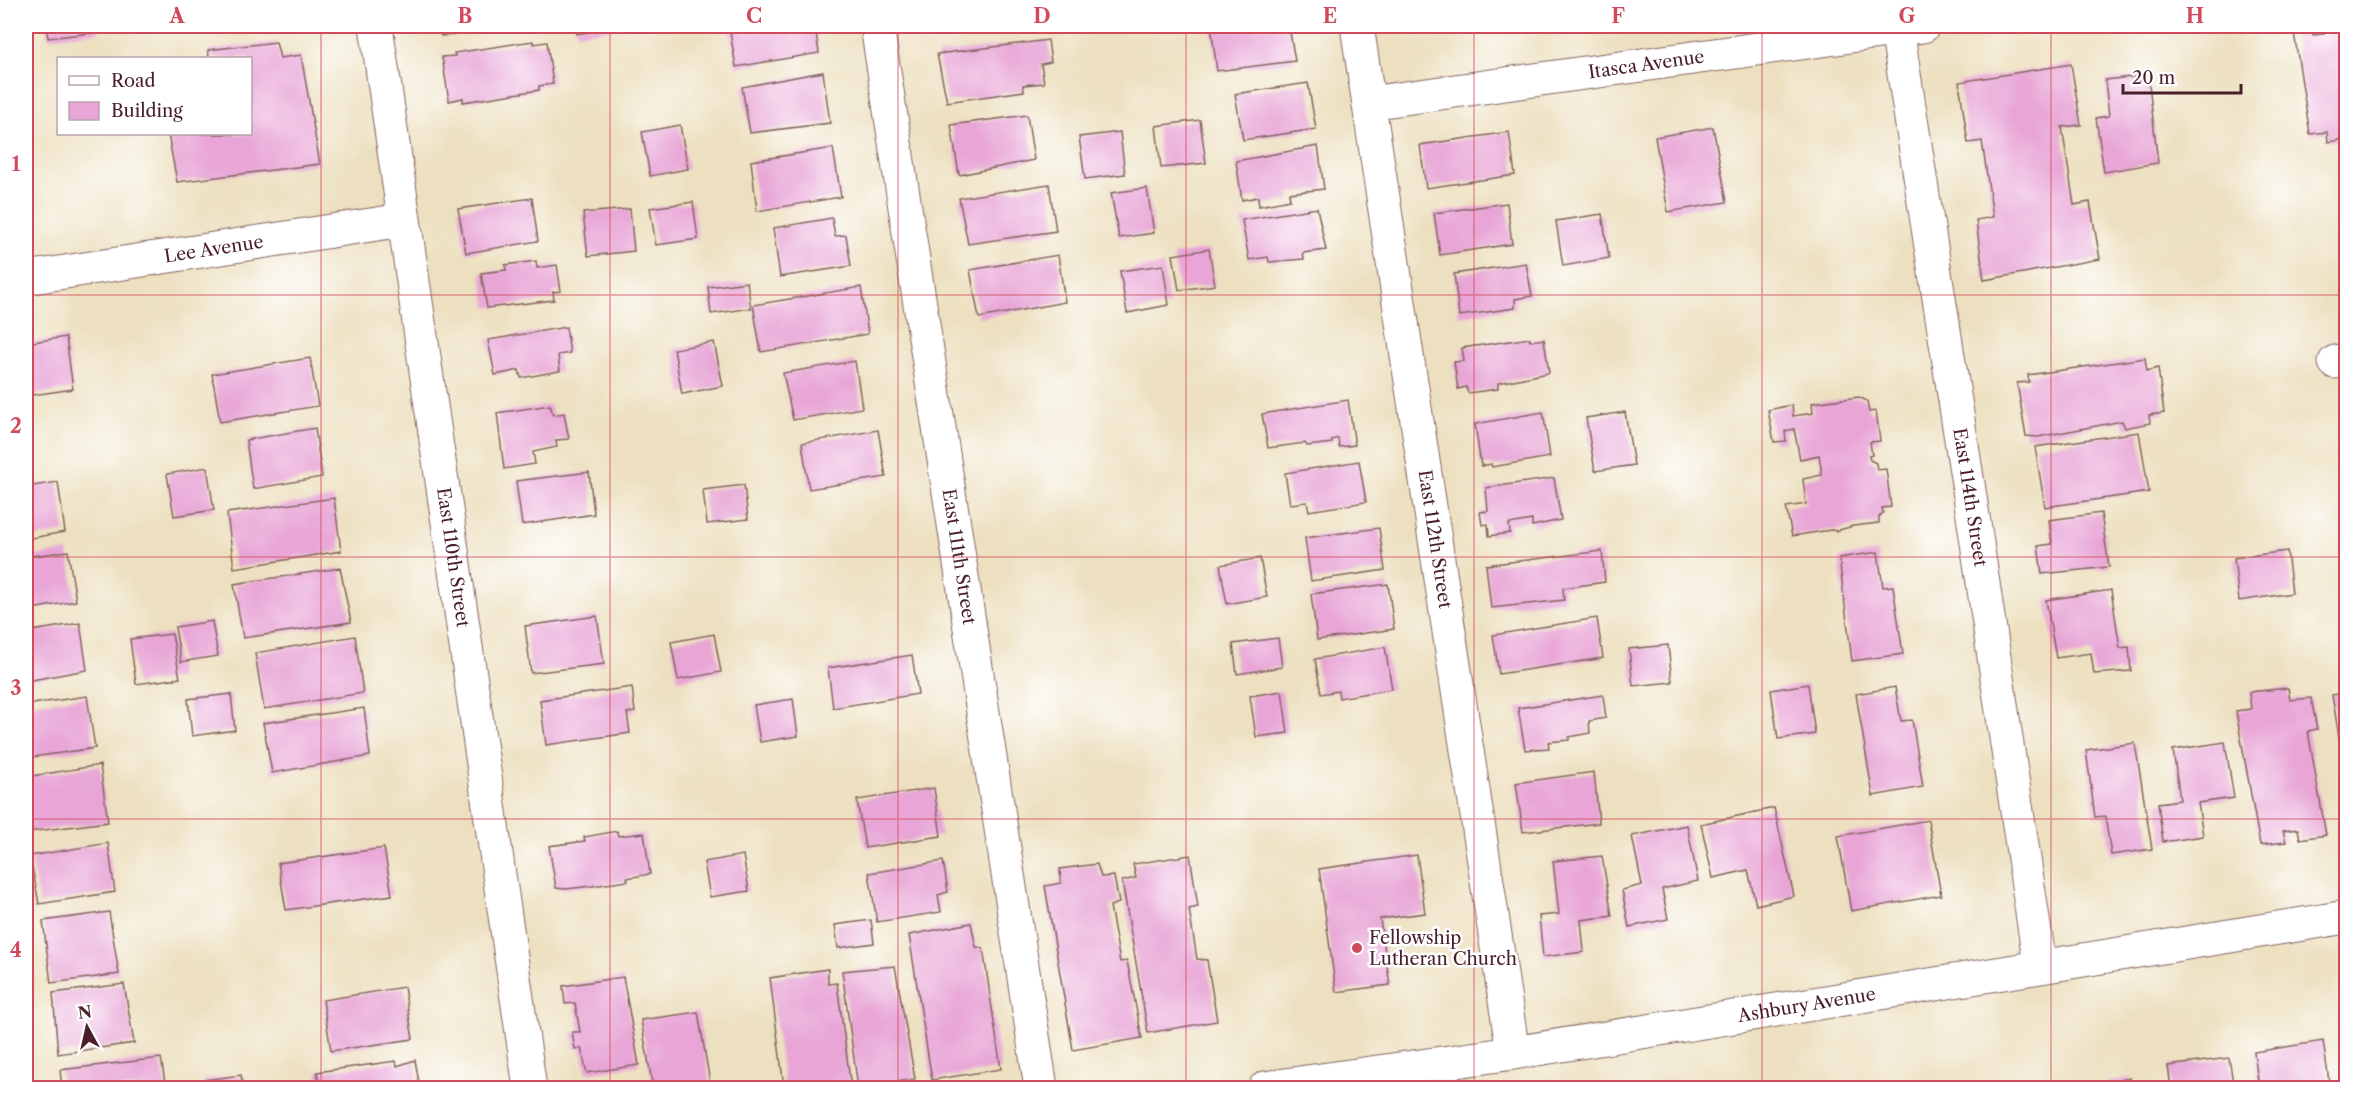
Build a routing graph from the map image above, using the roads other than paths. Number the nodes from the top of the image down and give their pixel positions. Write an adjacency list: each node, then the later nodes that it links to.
1 (376, 26): 6 (street, East 110th Street)
2 (877, 26): 12 (street, East 111th Street)
3 (1357, 26): 5 (street, East 112th Street)
4 (1910, 27): 5 (street, Itasca Avenue); 9 (street, East 114th Street)
5 (1369, 103): 10 (street, East 112th Street)
6 (403, 220): 7 (street, Lee Avenue); 11 (street, East 110th Street)
7 (26, 278)
8 (2346, 916): 9 (street, Ashbury Avenue)
9 (2040, 966): 10 (street, Ashbury Avenue)
10 (1513, 1053): 13 (street, Ashbury Avenue)
11 (530, 1089)
12 (1041, 1089)
13 (1265, 1089)

